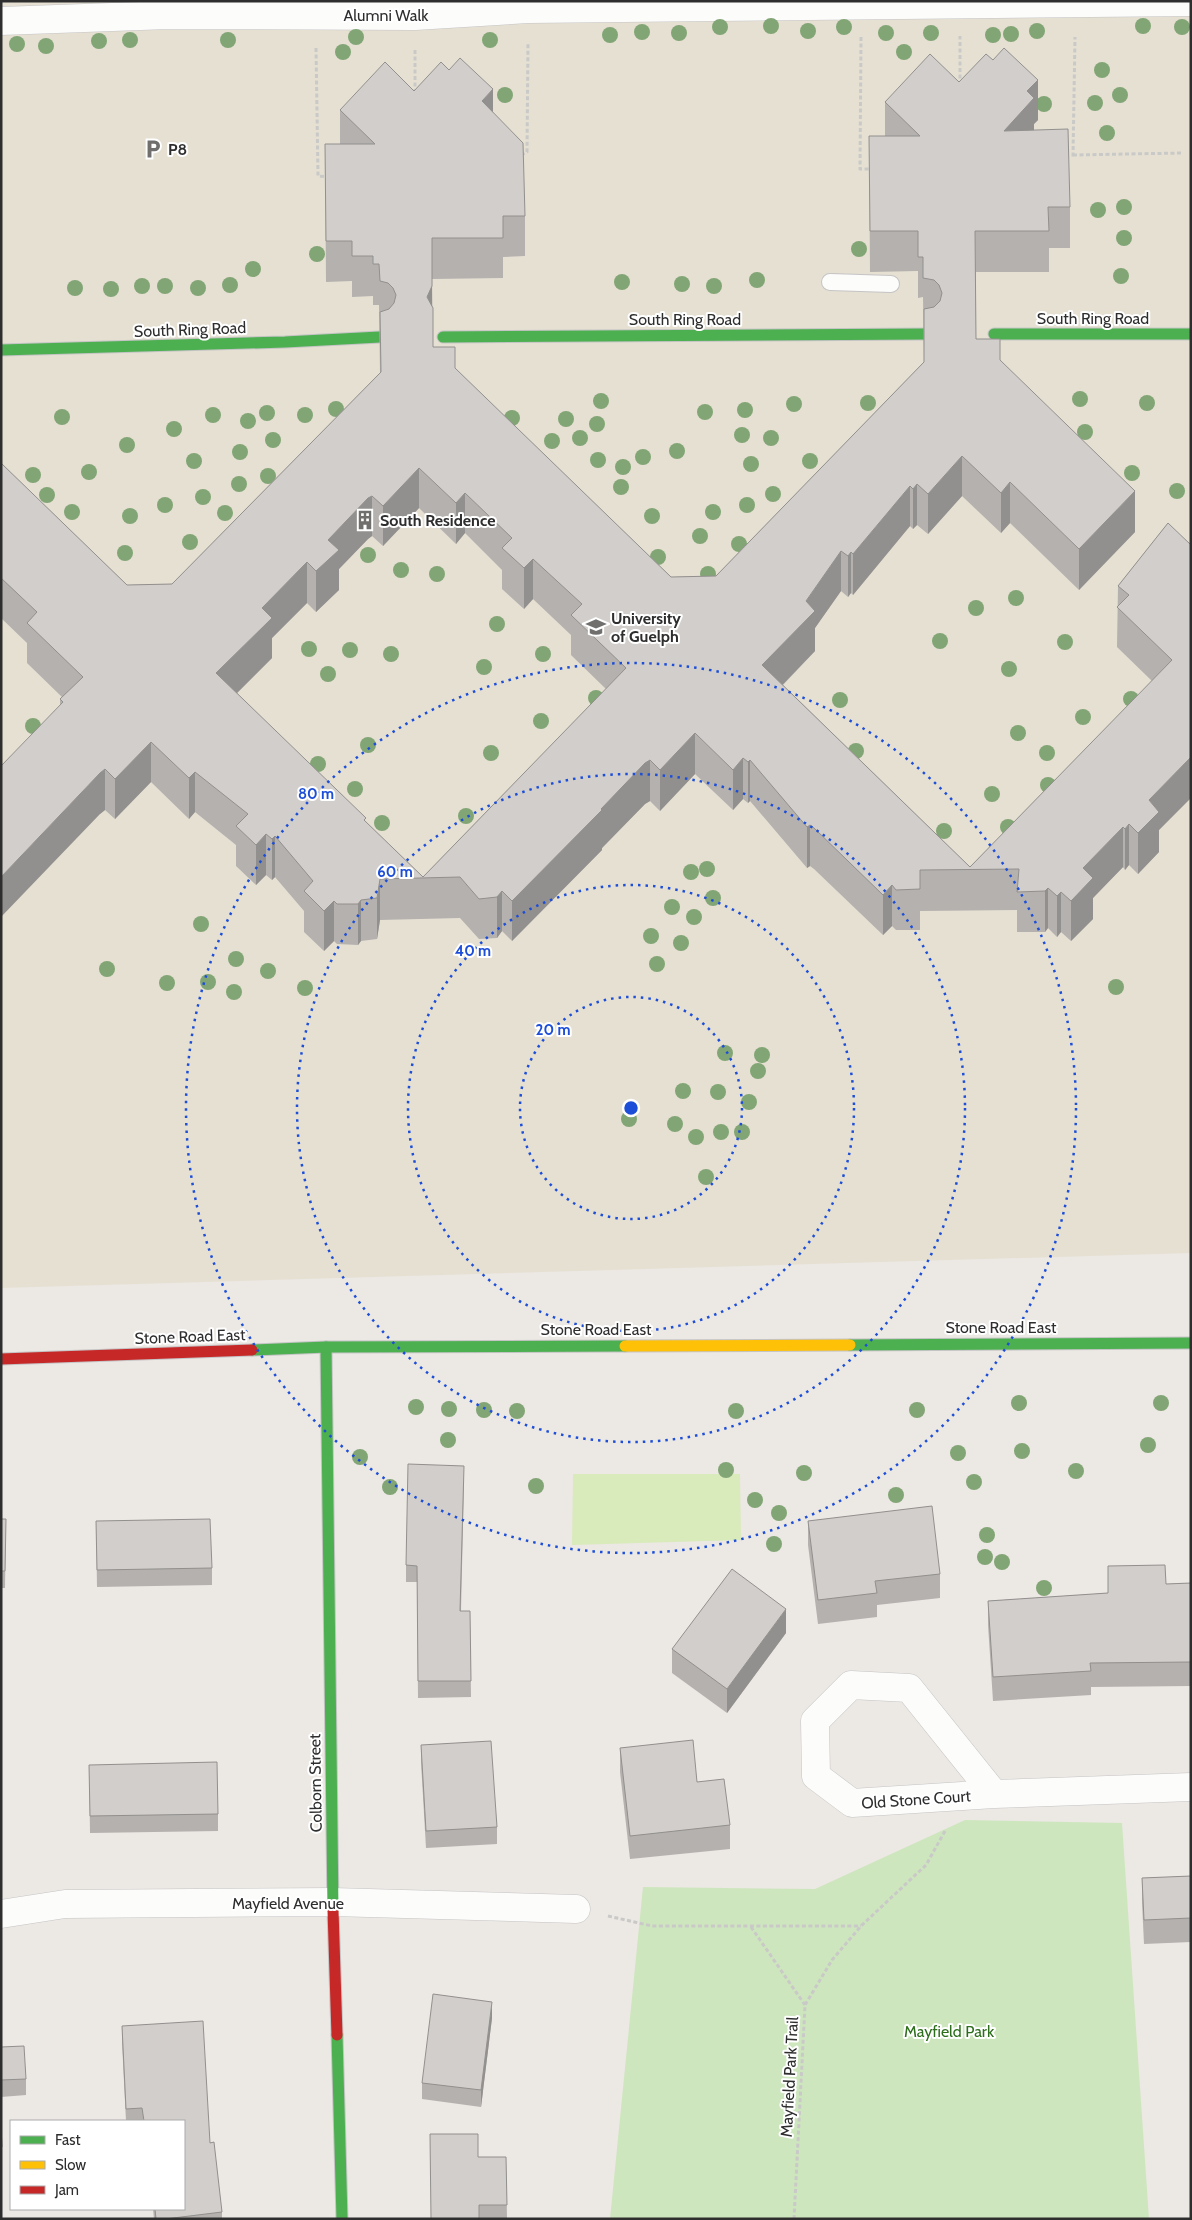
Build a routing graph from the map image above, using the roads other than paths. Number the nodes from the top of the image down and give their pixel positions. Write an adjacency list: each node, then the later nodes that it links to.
1 (1191, 2): 2 (street, Alumni Walk)
2 (1, 21)
3 (830, 282): 4 (lane)
4 (891, 284)
5 (926, 334): 9 (street, South Ring Road)
6 (994, 334): 7 (street, South Ring Road)
7 (1191, 334)
8 (380, 336): 10 (street, South Ring Road)
9 (444, 336)
10 (1, 350)
11 (1191, 1343): 12 (street, Stone Road East)
12 (326, 1347): 13 (street, Stone Road East); 16 (street, Colborn Street)
13 (1, 1359)
14 (1191, 1787): 15 (street, Old Stone Court)
15 (994, 1794): 15 (street, Old Stone Court)
16 (333, 1902): 17 (street, Mayfield Avenue); 18 (street, Mayfield Avenue); 19 (street, Colborn Street)
17 (576, 1909)
18 (1, 1914)
19 (342, 2219)

